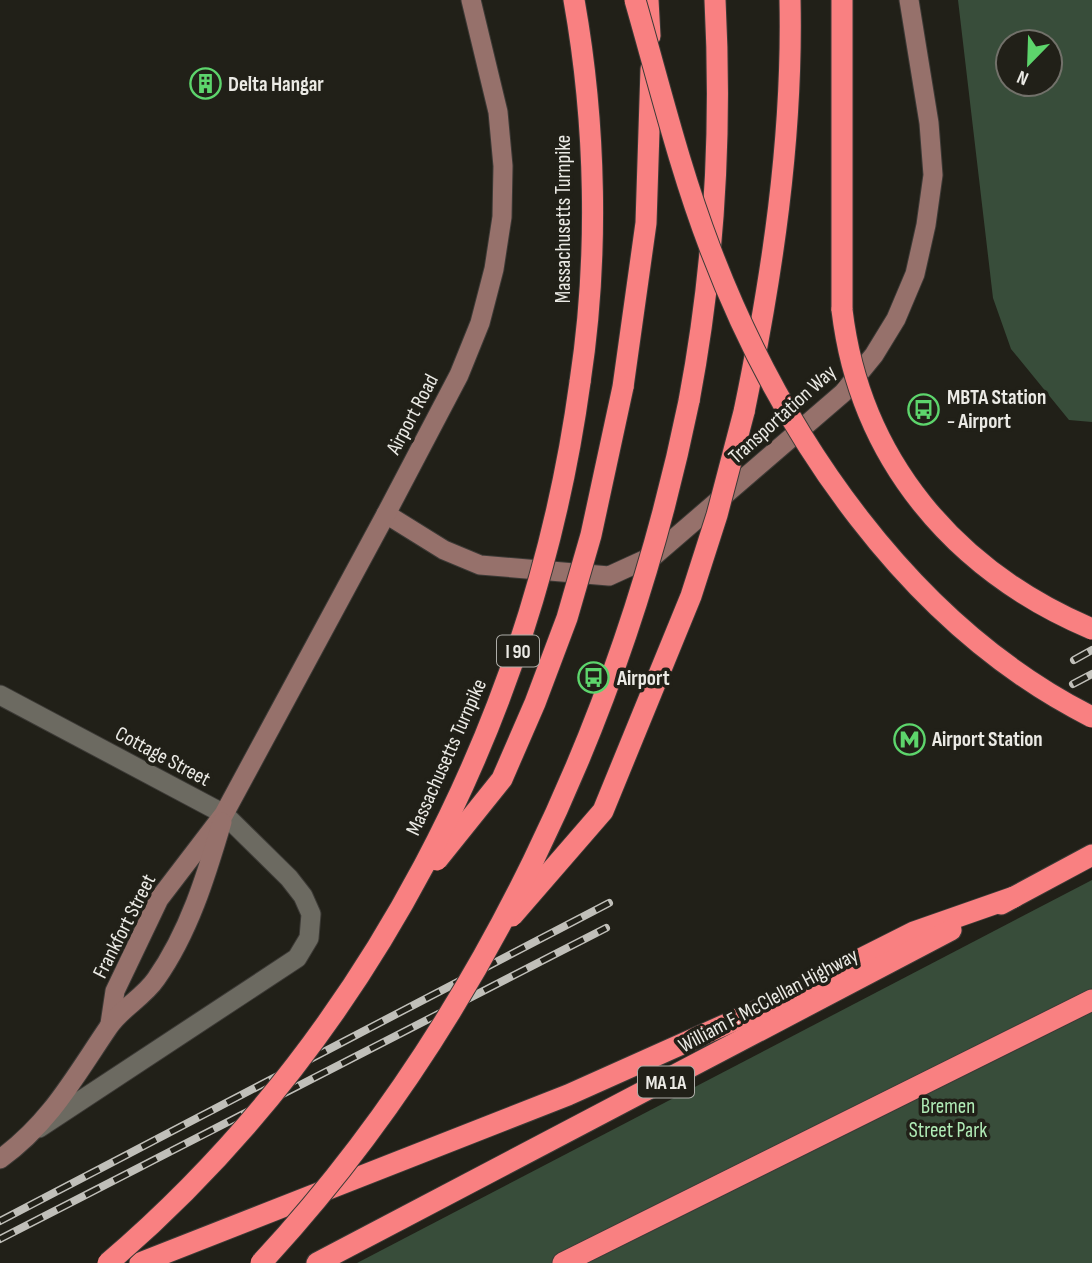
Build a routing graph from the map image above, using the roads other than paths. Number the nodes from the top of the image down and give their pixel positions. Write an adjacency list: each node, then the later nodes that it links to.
1 (471, 0): 9 (main road, Airport Road)
2 (573, 0): 16 (highway, Massachusetts Turnpike / I 90, bridge)
3 (635, 0): 12 (highway, bridge)
4 (648, 0): 16 (highway, bridge)
5 (715, 0): 17 (highway, bridge)
6 (790, 0): 17 (highway, bridge)
7 (842, 0): 10 (highway, bridge)
8 (909, 0): 9 (main road, Transportation Way)
9 (386, 514): 13 (main road, Airport Road)
10 (1092, 629)
11 (0, 695): 13 (street, Cottage Street)
12 (1092, 717)
13 (224, 814): 19 (main road, Frankfort Street); 19 (main road, Frankfort Street); 20 (street, Cottage Street)
14 (1092, 855): 15 (highway, William F. McClellan Highway / MA 1A)
15 (1014, 897): 23 (highway); 25 (highway, William F. McClellan Highway / MA 1A)
16 (404, 902): 22 (highway, Massachusetts Turnpike / I 90, bridge)
17 (488, 944): 24 (highway, bridge)
18 (1092, 1000): 26 (highway)
19 (110, 1024): 20 (main road, Frankfort Street)
20 (39, 1129): 21 (main road, Frankfort Street)
21 (0, 1159)
22 (108, 1263)
23 (140, 1263)
24 (261, 1263)
25 (317, 1263)
26 (563, 1263)

